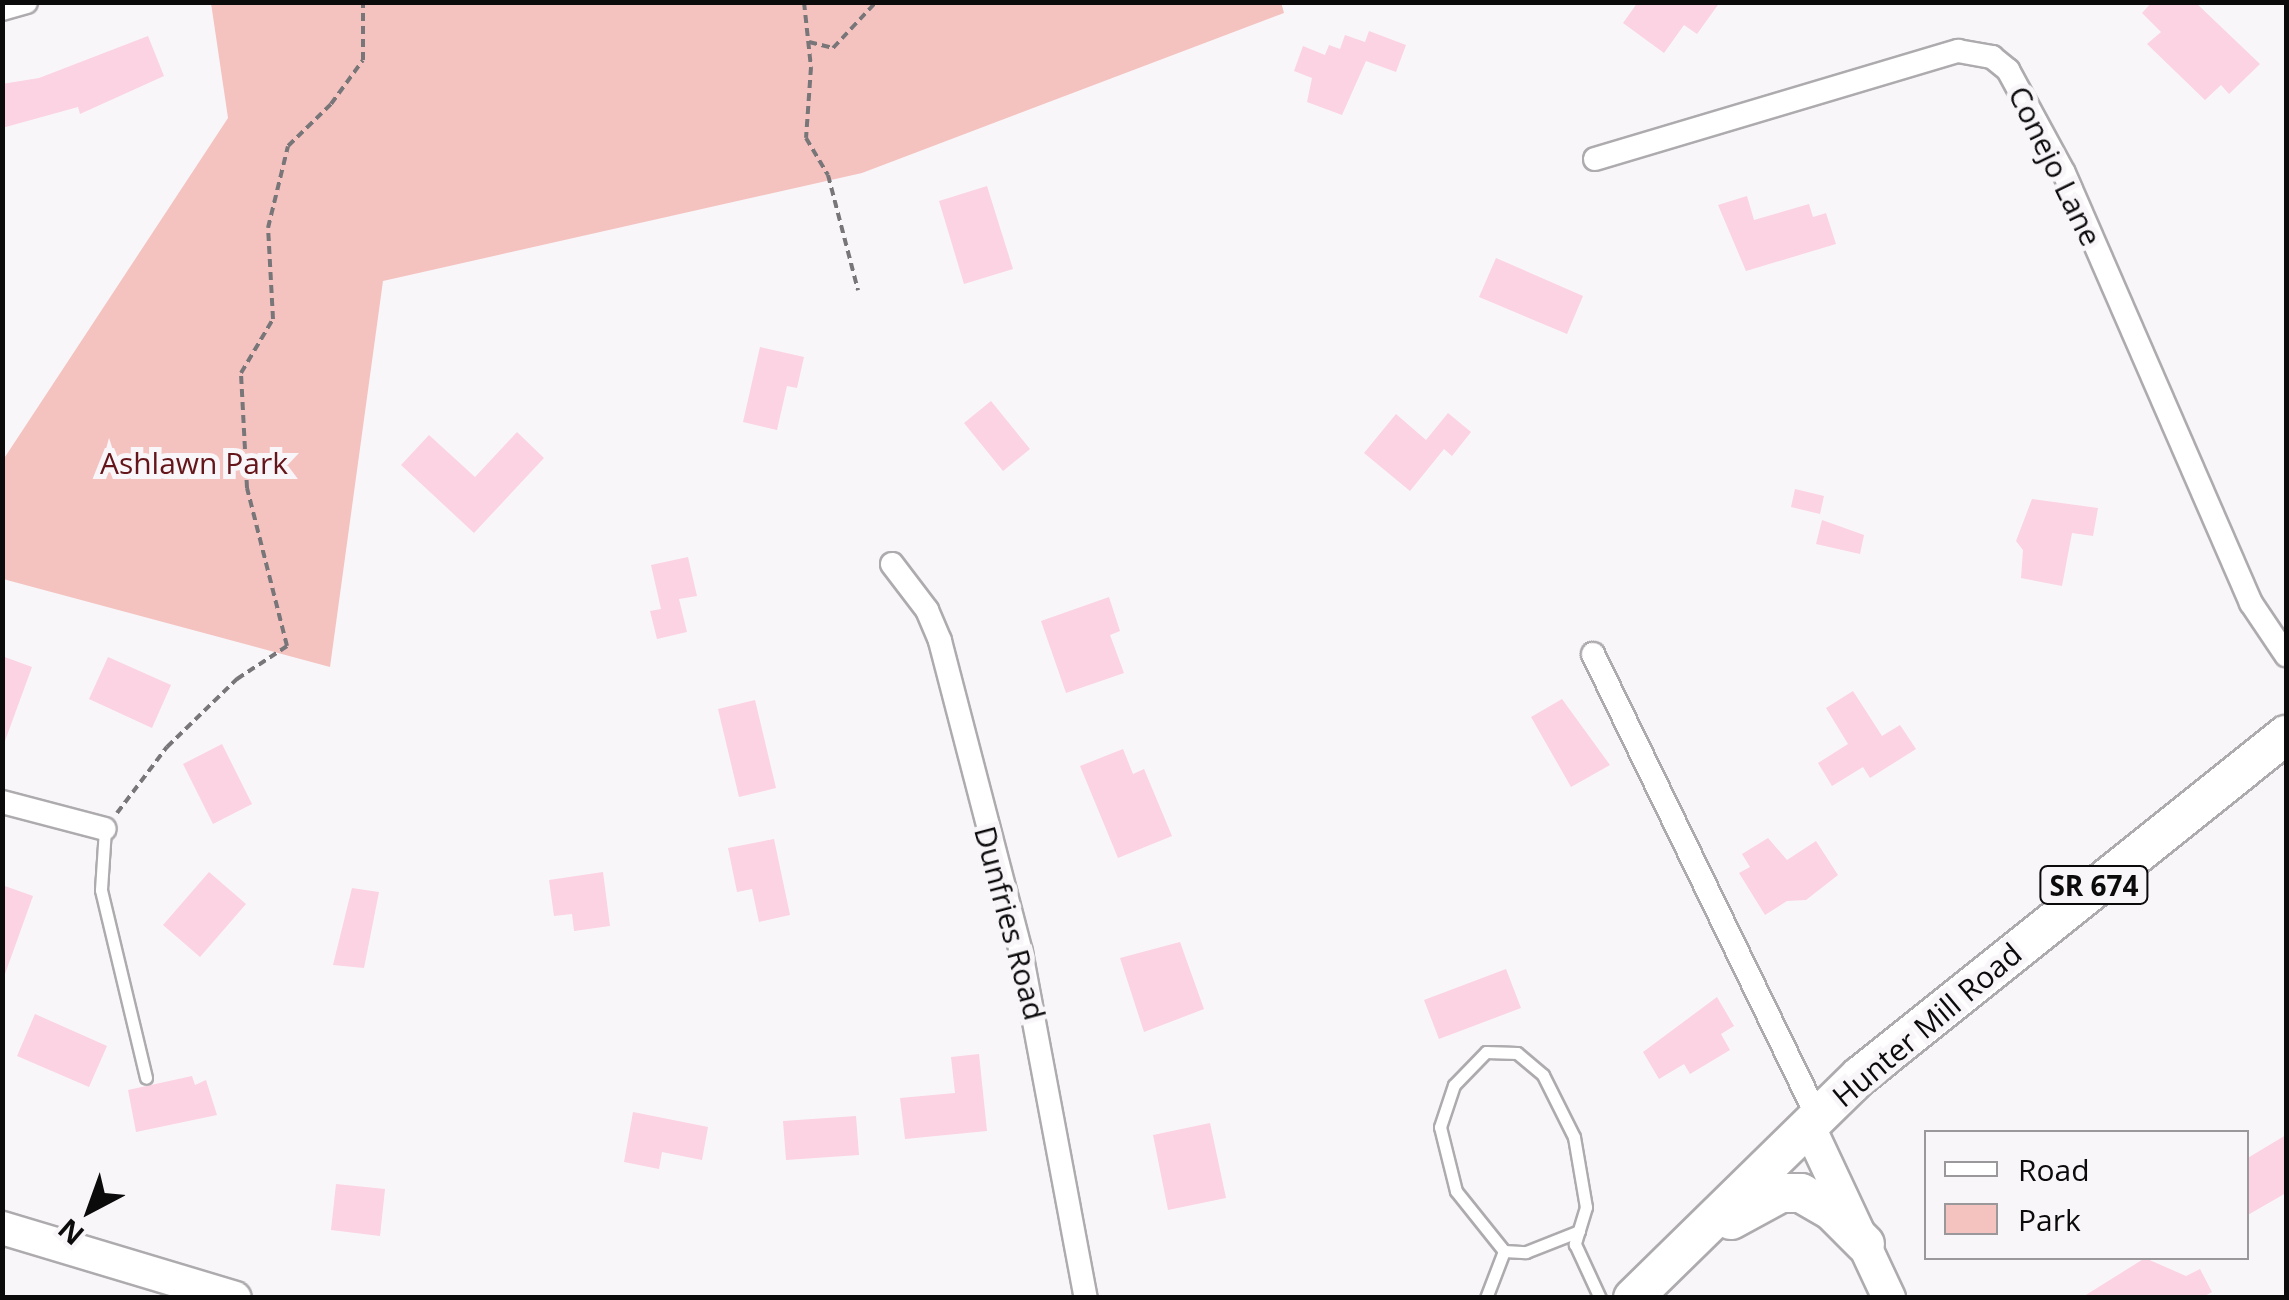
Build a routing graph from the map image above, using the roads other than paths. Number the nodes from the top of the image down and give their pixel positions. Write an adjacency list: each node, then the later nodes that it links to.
1 (26, 2): 2 (street)
2 (2, 9)
3 (1595, 159): 6 (street, Conejo Lane)
4 (892, 564): 18 (street, Dunfries Road)
5 (1593, 654): 11 (street)
6 (2286, 655)
7 (2286, 735): 11 (main road, Hunter Mill Road / SR 674)
8 (2, 802): 9 (street)
9 (106, 828): 10 (lane)
10 (146, 1078)
11 (1813, 1122): 14 (main road); 15 (main road, Hunter Mill Road / SR 674)
12 (2, 1228): 17 (main road)
13 (1578, 1232): 16 (lane); 16 (lane); 20 (lane)
14 (1865, 1244): 15 (main road); 22 (main road)
15 (1686, 1246): 21 (main road, Hunter Mill Road / SR 674)
16 (1504, 1251): 19 (lane)
17 (235, 1298)
18 (1086, 1298)
19 (1486, 1298)
20 (1600, 1298)
21 (1632, 1298)
22 (1889, 1298)

